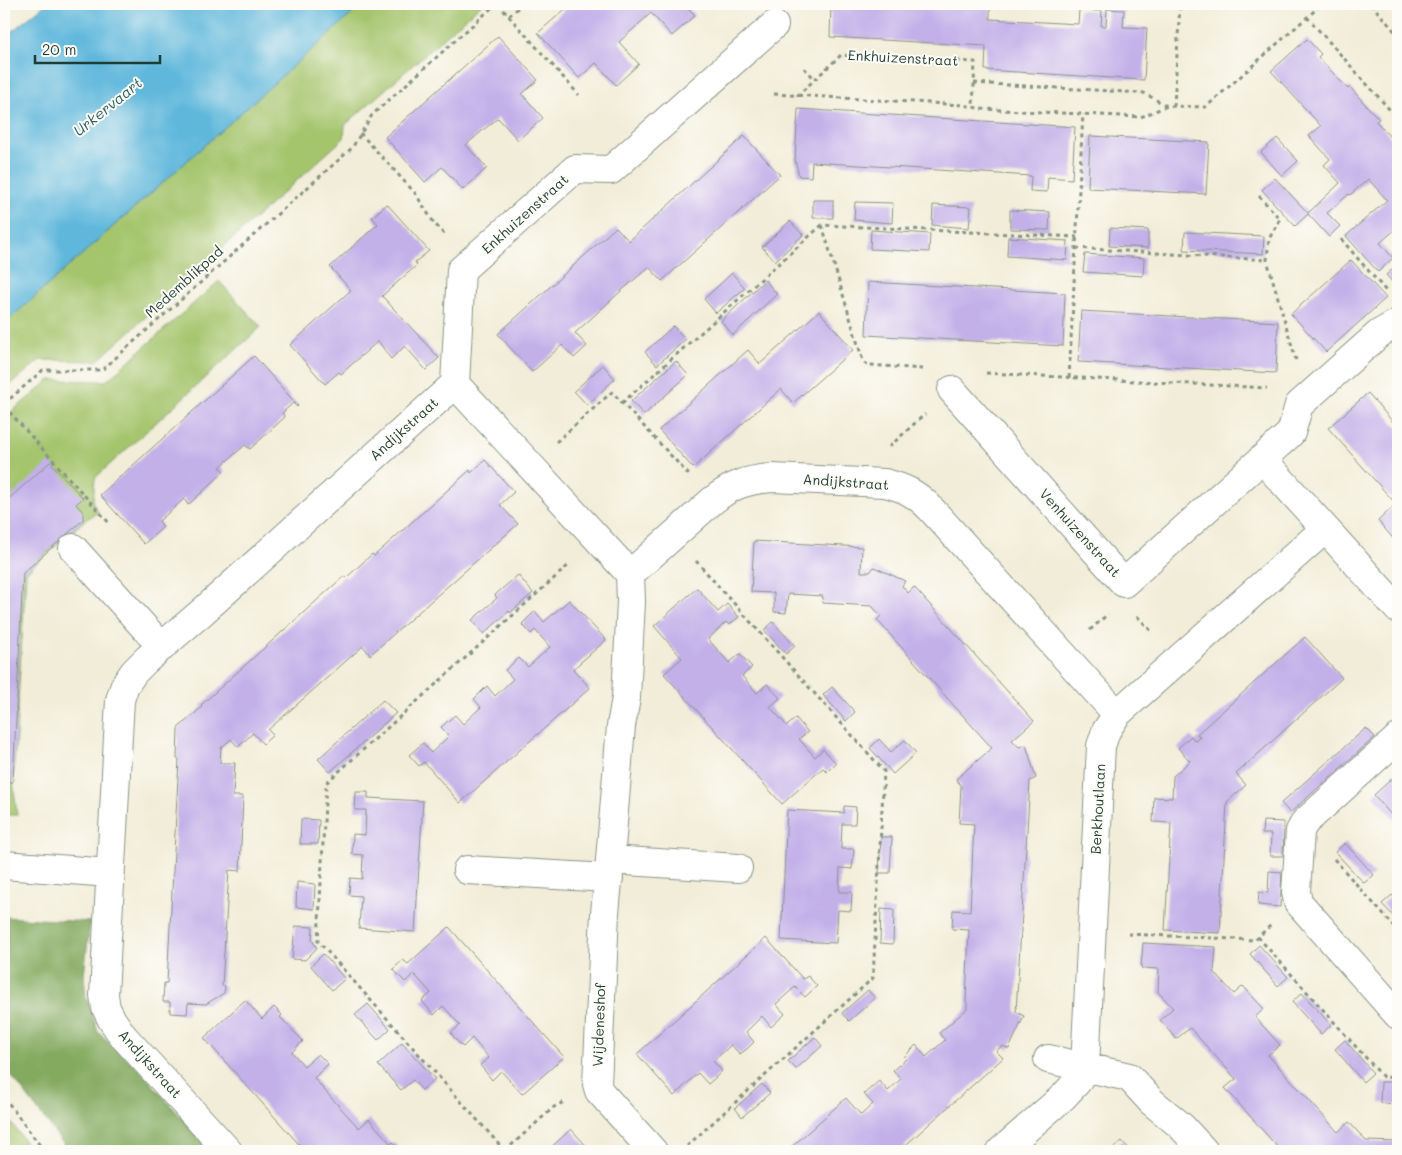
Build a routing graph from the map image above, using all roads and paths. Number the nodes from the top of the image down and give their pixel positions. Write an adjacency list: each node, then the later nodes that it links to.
1 (497, 4): 6 (path); 21 (path, Medemblikpad)
2 (522, 4): 6 (path)
3 (1180, 4): 17 (path)
4 (1322, 4): 7 (path)
5 (1371, 4): 9 (path)
6 (509, 16): 14 (path)
7 (1307, 18): 17 (path); 20 (path)
8 (774, 25): 35 (street, Enkhuizenstraat)
9 (1398, 35)
10 (804, 68): 11 (path)
11 (815, 79): 12 (path, Enkhuizenstraat); 15 (path, Enkhuizenstraat)
12 (974, 83): 16 (path); 18 (path, Enkhuizenstraat)
13 (774, 94): 15 (path)
14 (579, 95)
15 (796, 96): 18 (path)
16 (1167, 106): 17 (path); 19 (path)
17 (1174, 106)
18 (973, 107): 19 (path)
19 (1083, 113): 24 (path)
20 (1398, 119)
21 (360, 133): 26 (path); 38 (path, Medemblikpad)
22 (1260, 196): 28 (path)
23 (822, 225): 24 (path); 32 (path); 37 (path)
24 (1076, 237): 27 (path)
25 (1341, 239): 29 (path)
26 (450, 241)
27 (1076, 248): 28 (path); 34 (path)
28 (1267, 260): 31 (path)
29 (1388, 293)
30 (1398, 324): 39 (street, Venhuizenstraat)
31 (1297, 364)
32 (925, 369)
33 (982, 373): 34 (path)
34 (1069, 378): 39 (path)
35 (455, 384): 50 (street); 56 (street, Andijkstraat)
36 (952, 390): 43 (street, Venhuizenstraat)
37 (622, 404): 41 (path); 44 (path)
38 (4, 405): 45 (path)
39 (1297, 413): 43 (street, Venhuizenstraat)
40 (918, 420): 42 (path)
41 (556, 442)
42 (883, 453)
43 (1262, 459): 46 (street)
44 (690, 477)
45 (110, 524)
46 (1326, 530): 51 (street); 57 (street, Berkhoutlaan)
47 (73, 548): 56 (street)
48 (693, 558): 77 (path)
49 (576, 559): 75 (path)
50 (630, 574): 57 (street, Andijkstraat); 61 (street)
51 (1398, 609)
52 (1112, 610): 54 (path)
53 (1134, 613): 55 (path)
54 (1086, 634)
55 (1153, 634)
56 (162, 647): 64 (street, Andijkstraat)
57 (1117, 714): 69 (street, Berkhoutlaan)
58 (1398, 738): 67 (street)
59 (1329, 853): 65 (path)
60 (4, 865): 64 (street)
61 (610, 868): 62 (street); 63 (street); 76 (street, Wijdeneshof)
62 (738, 868)
63 (467, 870)
64 (110, 873): 74 (street, Andijkstraat)
65 (1398, 931)
66 (1123, 934): 70 (path)
67 (1398, 1015)
68 (1048, 1058): 69 (street)
69 (1085, 1067): 78 (street, Berkhoutlaan); 79 (street)
70 (1398, 1078)
71 (4, 1097): 73 (path)
72 (572, 1098): 75 (path)
73 (44, 1151)
74 (228, 1151)
75 (505, 1151)
76 (653, 1151)
77 (681, 1151)
78 (1002, 1151)
79 (1204, 1151)

